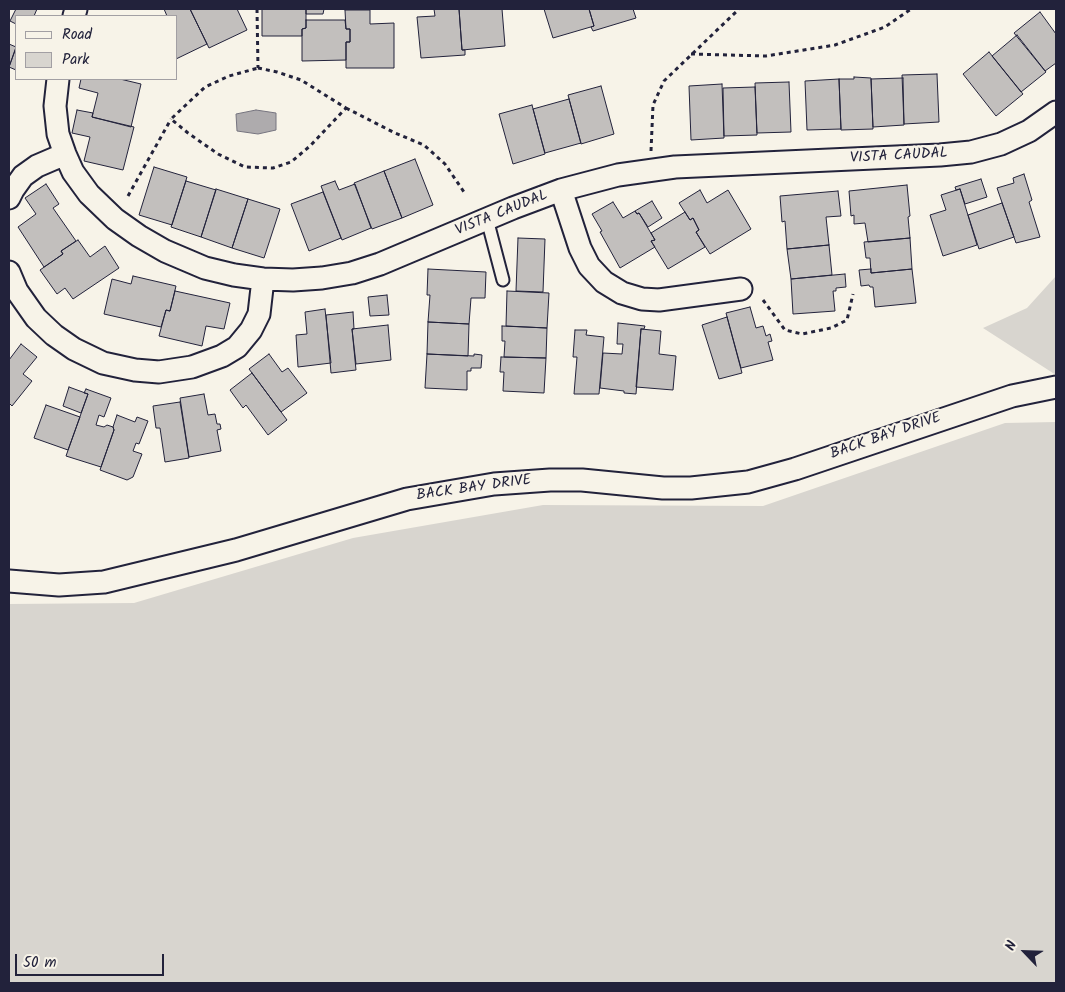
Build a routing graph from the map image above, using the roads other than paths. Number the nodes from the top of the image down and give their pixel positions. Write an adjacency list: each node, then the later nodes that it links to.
1 (58, 80): 3 (street, VISTA CAUDAL)
2 (1056, 112): 4 (street, VISTA CAUDAL)
3 (65, 154): 5 (street); 8 (street, VISTA CAUDAL)
4 (561, 190): 6 (street, VISTA CAUDAL); 10 (street)
5 (9, 198)
6 (487, 219): 8 (street, VISTA CAUDAL); 9 (lane)
7 (9, 272): 8 (street)
8 (263, 279)
9 (503, 280)
10 (741, 289)
11 (1056, 387): 12 (street, BACK BAY DRIVE)
12 (9, 581)

